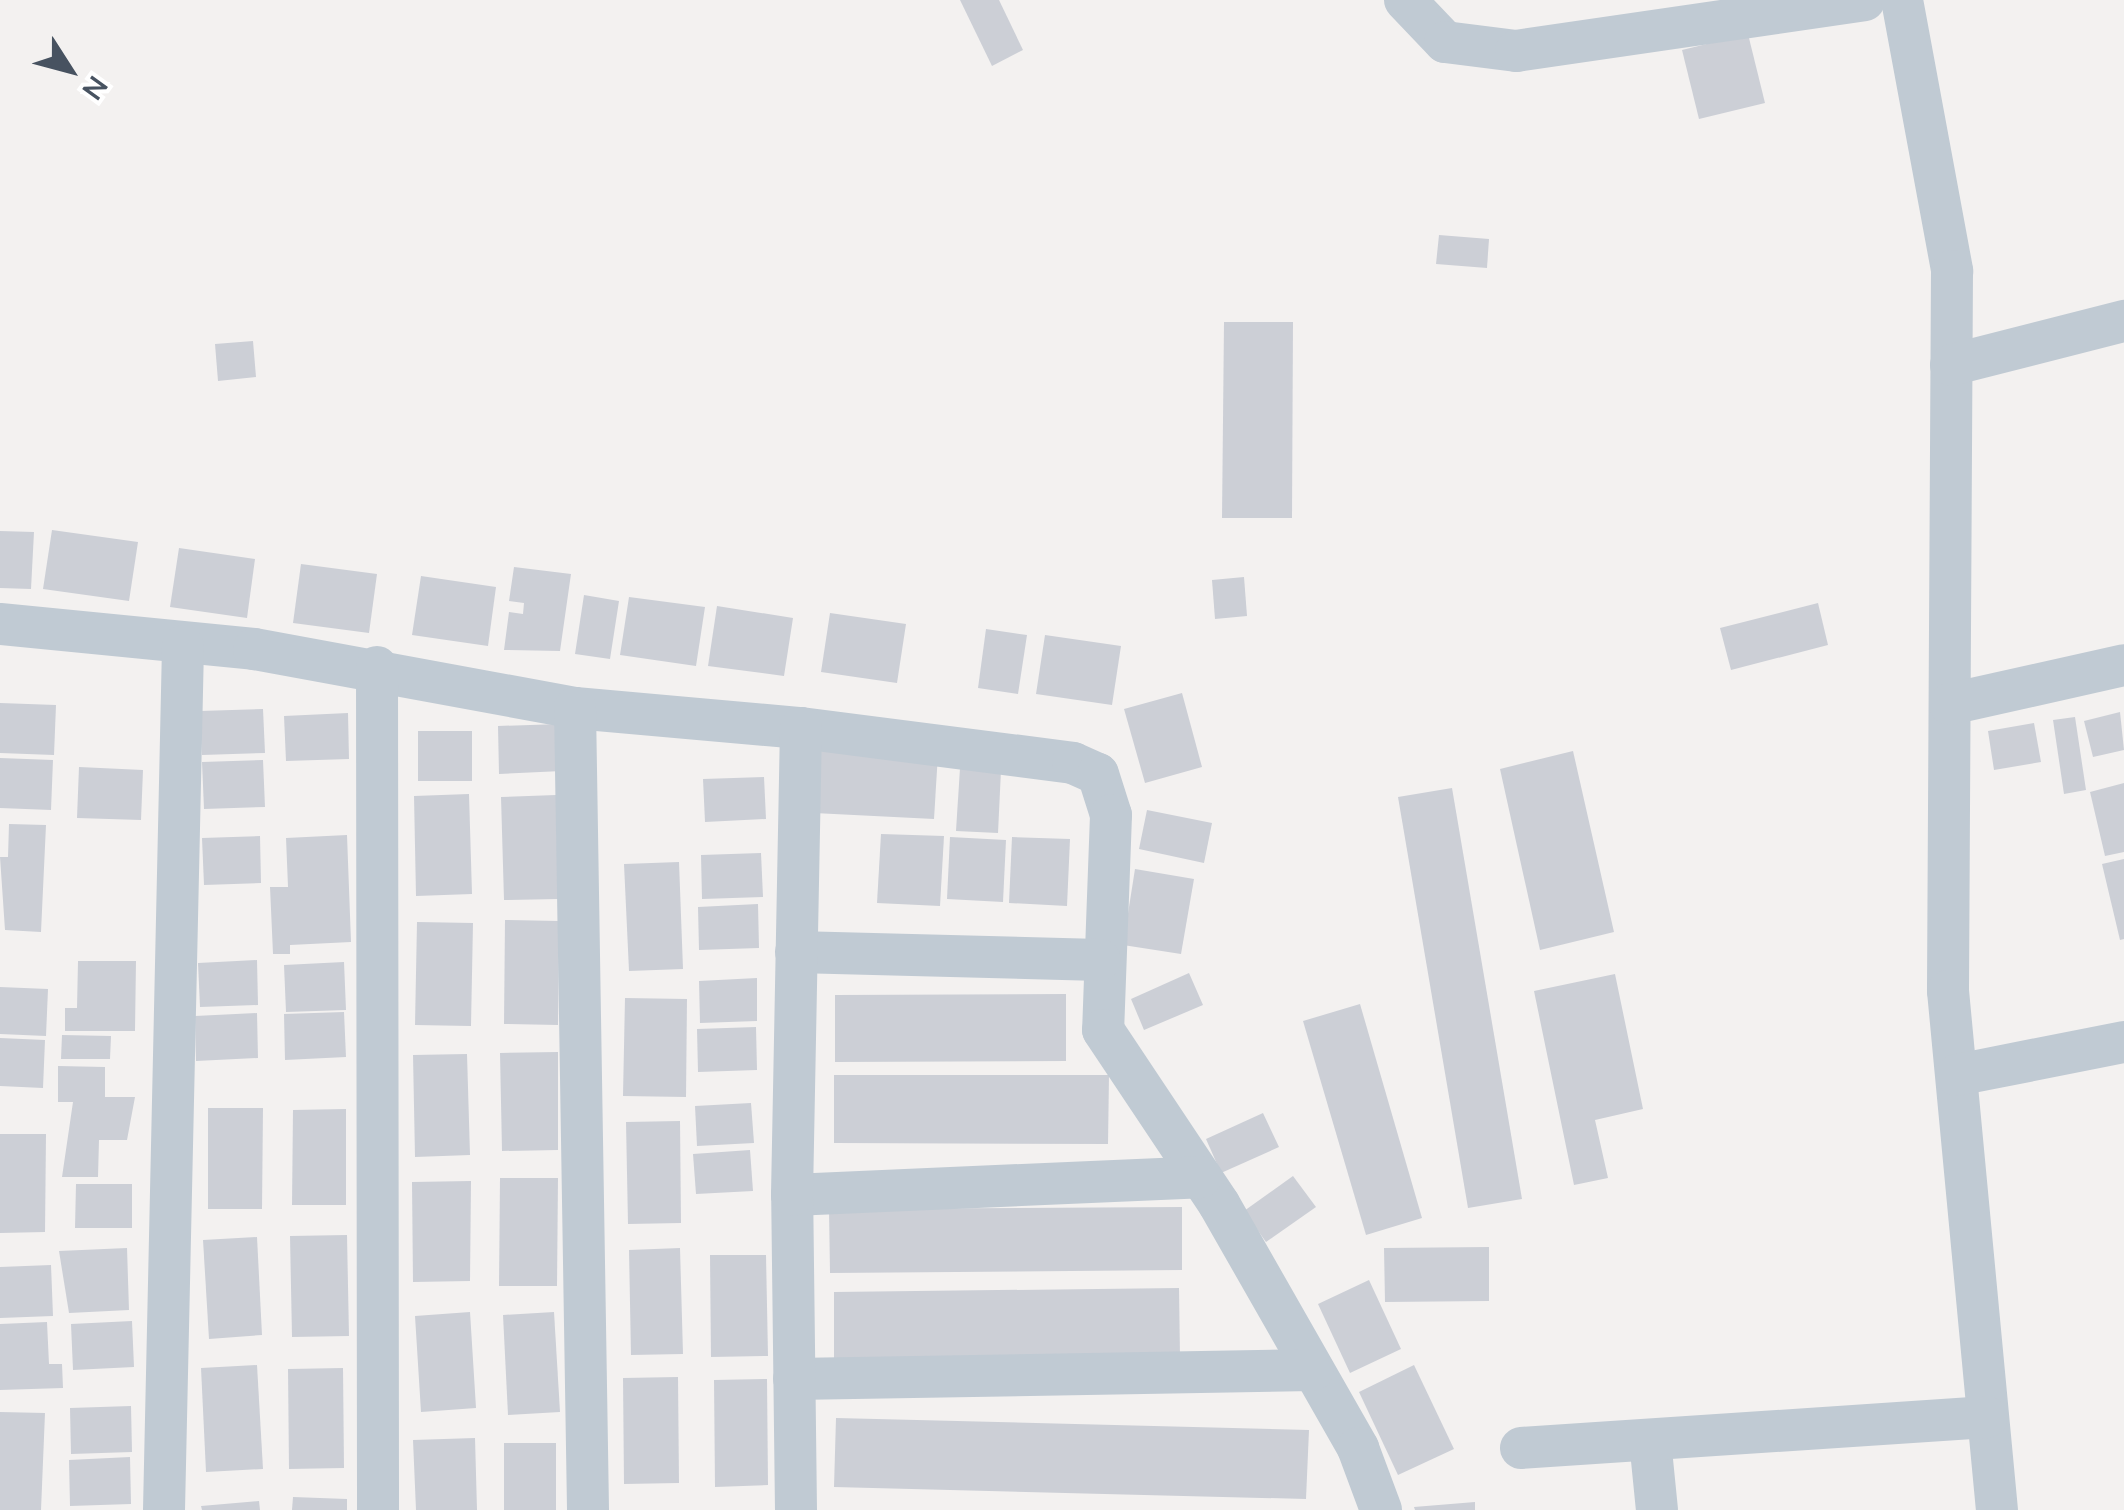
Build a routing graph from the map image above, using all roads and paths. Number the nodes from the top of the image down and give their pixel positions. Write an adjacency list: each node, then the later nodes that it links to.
1 (1404, 0): 2 (street)
2 (1864, 0)
3 (1902, 0): 5 (street)
4 (2124, 321): 5 (street)
5 (1952, 365): 10 (street)
6 (0, 624): 7 (street)
7 (183, 646): 9 (street); 24 (street)
8 (2124, 665): 10 (street)
9 (378, 667): 11 (street); 25 (street)
10 (1950, 704): 16 (street)
11 (576, 708): 12 (street); 26 (street)
12 (801, 728): 13 (street); 14 (street)
13 (796, 952): 14 (street); 18 (street)
14 (1100, 960): 17 (street)
15 (2124, 1042): 16 (street)
16 (1957, 1075): 21 (street)
17 (1201, 1177): 18 (street); 19 (street)
18 (792, 1194): 20 (street)
19 (1314, 1370): 20 (street); 28 (street)
20 (794, 1379): 27 (street)
21 (1987, 1417): 22 (street); 30 (street)
22 (1650, 1440): 23 (street); 29 (street)
23 (1521, 1448)
24 (164, 1510)
25 (378, 1510)
26 (588, 1510)
27 (796, 1510)
28 (1382, 1510)
29 (1656, 1510)
30 (1997, 1510)

